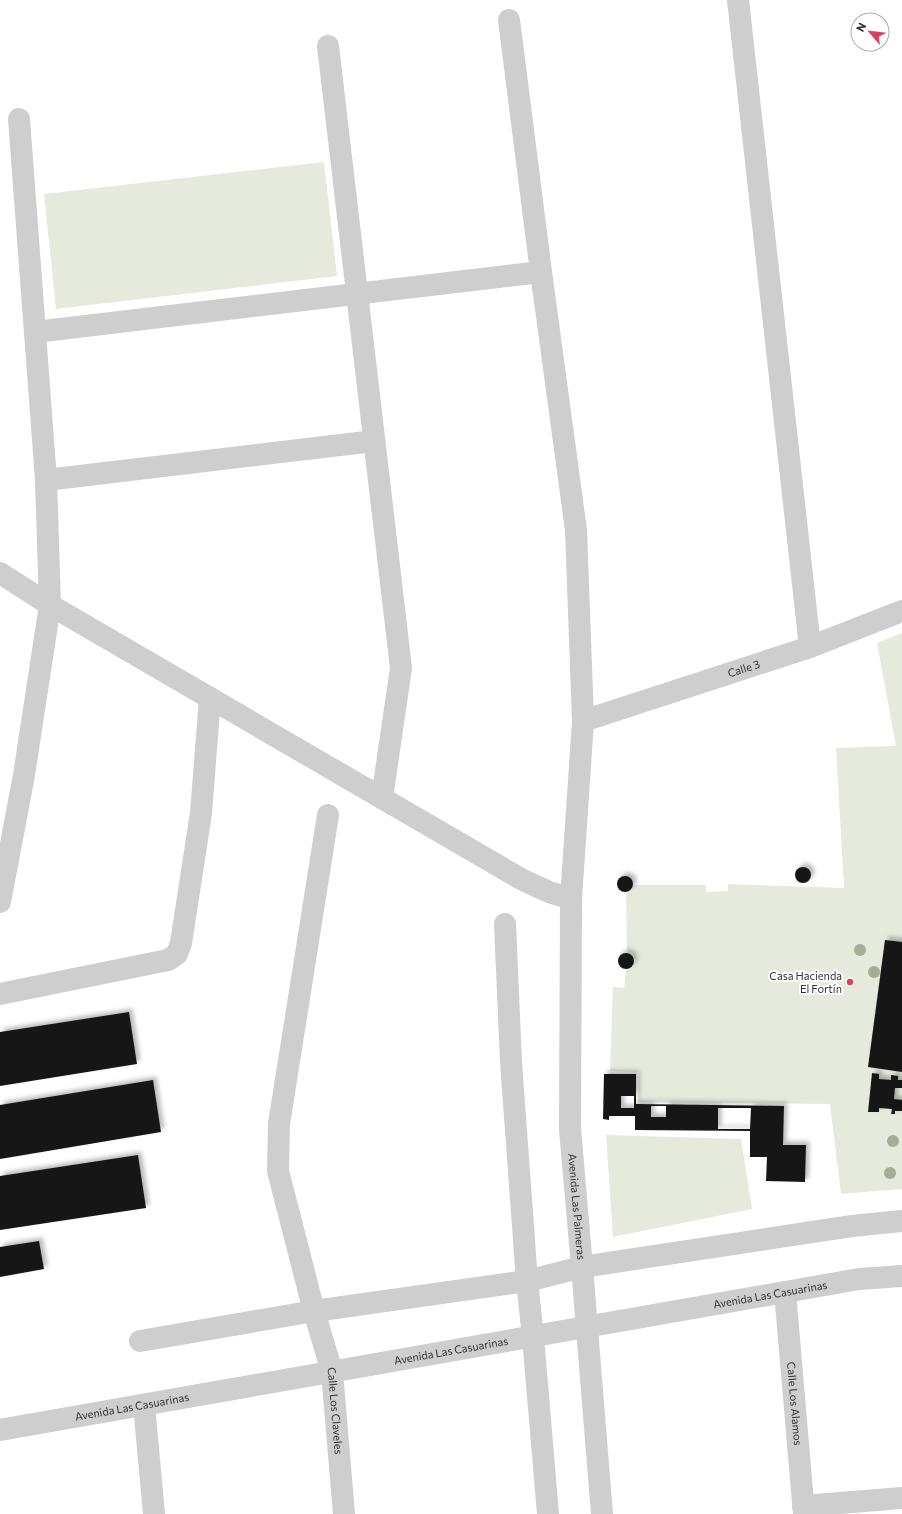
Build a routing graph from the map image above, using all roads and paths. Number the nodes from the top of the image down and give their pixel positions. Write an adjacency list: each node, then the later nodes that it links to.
1 (738, 0): 13 (street)
2 (509, 20): 5 (street, Avenida Las Palmeras)
3 (328, 46): 6 (street)
4 (19, 119): 7 (street)
5 (541, 272): 6 (street); 15 (street, Avenida Las Palmeras)
6 (357, 294): 7 (street); 8 (street)
7 (35, 332): 9 (street)
8 (374, 441): 9 (street); 16 (street)
9 (46, 480): 11 (street)
10 (0, 573): 11 (street)
11 (50, 605): 14 (street); 17 (street)
12 (902, 611): 13 (street, Calle 3)
13 (810, 647): 15 (street, Calle 3)
14 (210, 698): 16 (street); 22 (street)
15 (583, 721): 19 (street, Avenida Las Palmeras)
16 (382, 798): 19 (street)
17 (9, 805): 20 (street)
18 (328, 815): 28 (street, Calle Los Claveles)
19 (570, 899): 24 (street, Avenida Las Palmeras)
20 (0, 902)
21 (505, 924): 26 (street)
22 (0, 994)
23 (902, 1221): 24 (street)
24 (582, 1267): 26 (street); 29 (street, Avenida Las Palmeras)
25 (902, 1276): 27 (street, Avenida Las Casuarinas)
26 (527, 1281): 28 (street); 30 (street)
27 (785, 1292): 29 (street, Avenida Las Casuarinas); 36 (street, Calle Los Alamos)
28 (314, 1311): 31 (street); 32 (street, Calle Los Claveles)
29 (587, 1327): 30 (street, Avenida Las Casuarinas); 40 (street, Avenida Las Palmeras)
30 (533, 1337): 32 (street, Avenida Las Casuarinas); 39 (street)
31 (140, 1340)
32 (332, 1372): 33 (street, Avenida Las Casuarinas); 38 (street, Calle Los Claveles)
33 (144, 1405): 34 (street, Avenida Las Casuarinas); 37 (street)
34 (0, 1430)
35 (902, 1498): 36 (street)
36 (803, 1510)
37 (154, 1514)
38 (344, 1514)
39 (548, 1514)
40 (602, 1514)

